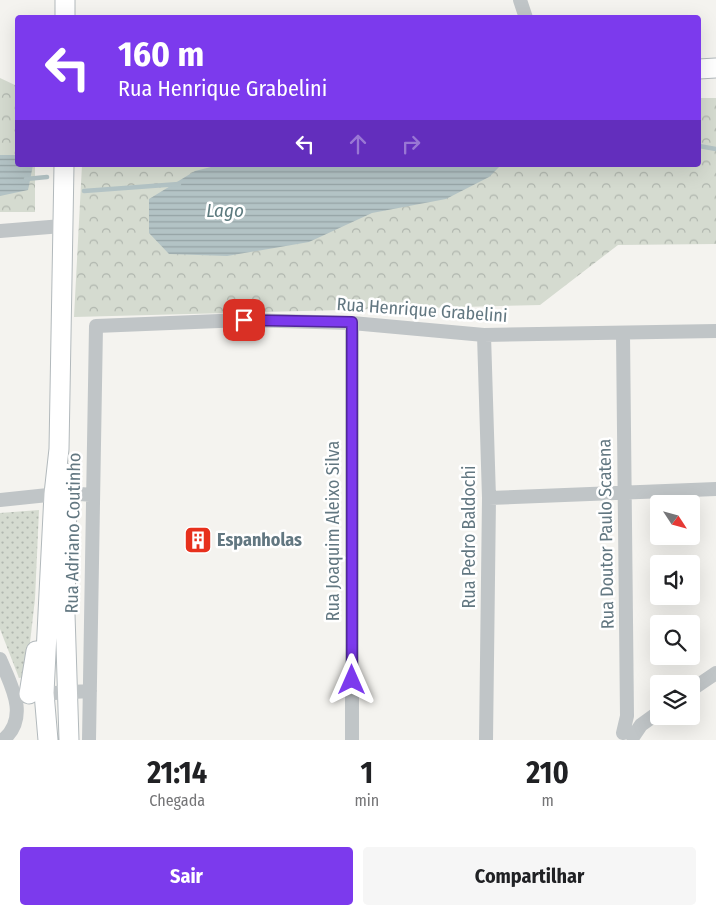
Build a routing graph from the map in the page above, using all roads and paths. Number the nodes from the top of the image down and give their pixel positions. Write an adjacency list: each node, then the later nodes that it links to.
1 (65, 0): 3 (main road)
2 (520, 0): 4 (street)
3 (65, 15)
4 (525, 15)
5 (716, 68): 6 (main road)
6 (701, 69)
7 (65, 167): 8 (main road)
8 (62, 226): 9 (street); 17 (main road)
9 (0, 231)
10 (352, 322): 11 (street, Rua Henrique Grabelini); 14 (street, Rua Henrique Grabelini); 33 (street, Rua Joaquim Aleixo Silva)
11 (96, 326): 18 (street, Rua Adriano Coutinho)
12 (716, 330): 13 (street, Rua Henrique Grabelini)
13 (623, 334): 14 (street, Rua Henrique Grabelini); 16 (street, Rua Doutor Paulo Scatena)
14 (484, 335): 19 (street, Rua Pedro Baldochi)
15 (716, 490): 16 (street)
16 (625, 493): 19 (street); 28 (street, Rua Doutor Paulo Scatena)
17 (60, 494): 18 (street); 20 (street); 25 (main road); 26 (main road)
18 (93, 495): 24 (street, Rua Adriano Coutinho)
19 (490, 498): 34 (street, Rua Pedro Baldochi)
20 (0, 500)
21 (0, 658): 26 (street)
22 (716, 673): 23 (street)
23 (700, 684)
24 (90, 691): 25 (street); 32 (street, Rua Adriano Coutinho)
25 (66, 692): 26 (street); 31 (main road)
26 (29, 695): 29 (street); 30 (main road)
27 (650, 718): 28 (street)
28 (626, 738)
29 (3, 740)
30 (48, 740)
31 (69, 740)
32 (89, 740)
33 (352, 740)
34 (486, 740)

